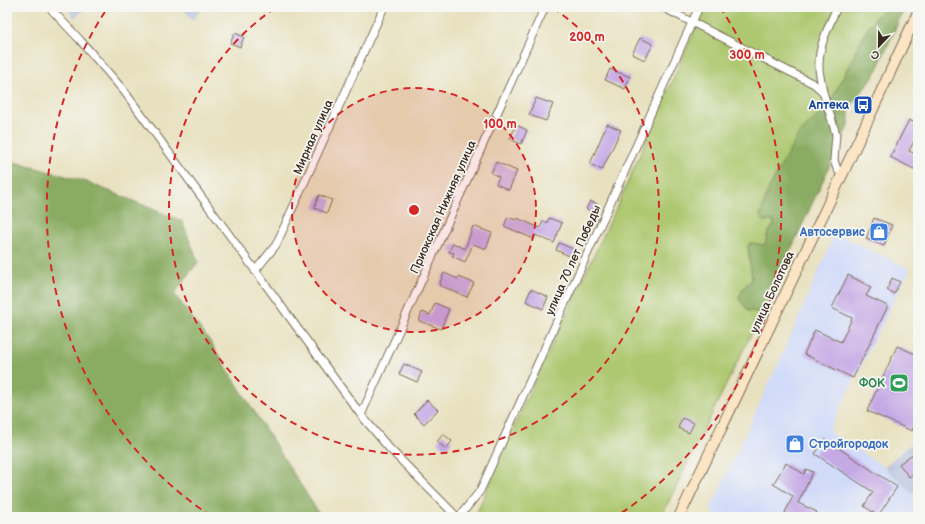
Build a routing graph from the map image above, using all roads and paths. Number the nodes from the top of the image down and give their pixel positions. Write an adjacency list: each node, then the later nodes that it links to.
1 (49, 7): 11 (street)
2 (384, 7): 11 (street, Мирная улица)
3 (544, 7): 12 (street, Приокская Нижняя улица)
4 (662, 7): 8 (street)
5 (699, 7): 8 (street, улица 70 лет Победы)
6 (837, 7): 9 (street)
7 (918, 12): 10 (main road, улица Болотова)
8 (692, 22): 9 (street); 13 (street, улица 70 лет Победы)
9 (823, 92): 10 (street)
10 (842, 175): 14 (main road, улица Болотова)
11 (255, 271): 12 (street)
12 (361, 415): 13 (street)
13 (458, 517)
14 (679, 517)

